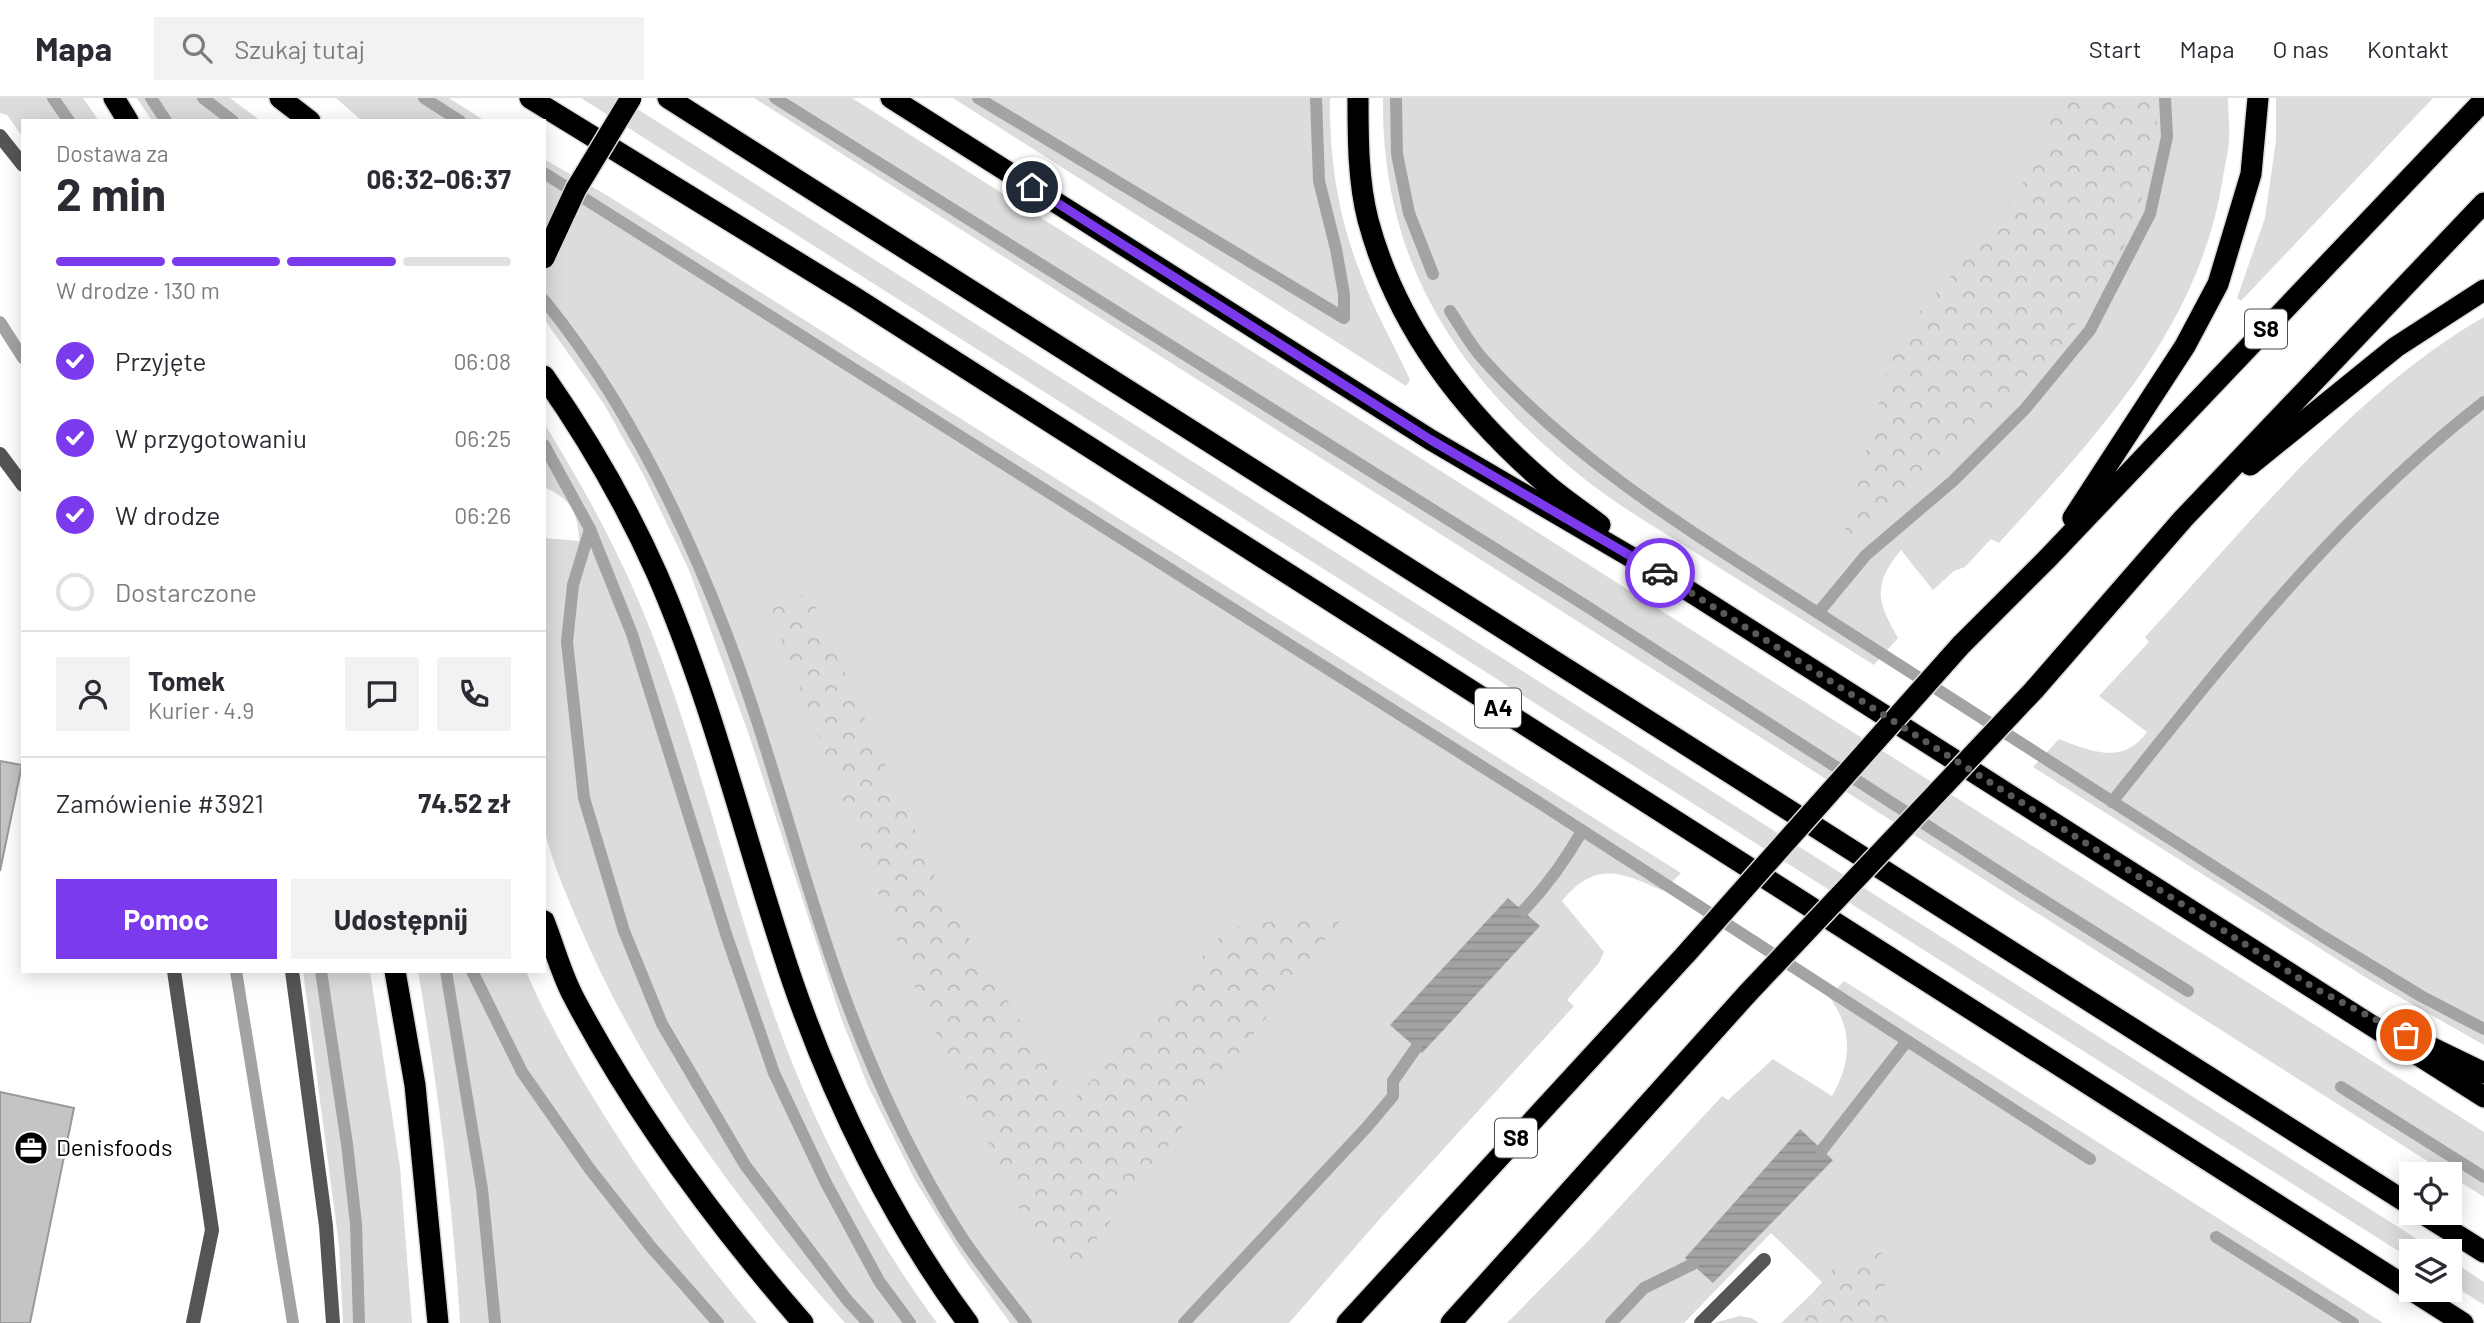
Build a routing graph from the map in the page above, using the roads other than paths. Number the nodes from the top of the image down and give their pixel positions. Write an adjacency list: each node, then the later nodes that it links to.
1 (114, 98): 10 (highway)
2 (280, 98): 11 (highway)
3 (530, 98): 42 (highway, A4)
4 (631, 98): 15 (highway, bridge)
5 (668, 98): 30 (highway)
6 (891, 98): 22 (highway)
7 (1357, 98): 22 (highway)
8 (2259, 98): 21 (highway)
9 (2484, 100): 21 (highway, S8)
10 (127, 119)
11 (307, 119)
12 (0, 136): 13 (lane)
13 (21, 162)
14 (2484, 203): 20 (highway)
15 (546, 254)
16 (2484, 290): 20 (highway)
17 (546, 379): 38 (highway)
18 (0, 454): 19 (lane)
19 (21, 482)
20 (2183, 519): 40 (highway, bridge)
21 (2048, 558): 39 (highway, S8, bridge)
22 (1677, 583): 27 (highway)
23 (546, 926): 37 (highway)
24 (174, 973): 34 (lane)
25 (292, 973): 35 (lane)
26 (395, 973): 36 (highway)
27 (2316, 989): 28 (highway); 29 (highway)
28 (2484, 1073)
29 (2484, 1097)
30 (2399, 1198)
31 (2441, 1225): 32 (highway)
32 (2484, 1252)
33 (1764, 1260): 41 (lane)
34 (193, 1323)
35 (333, 1323)
36 (438, 1323)
37 (803, 1323)
38 (968, 1323)
39 (1347, 1323)
40 (1451, 1323)
41 (1701, 1323)
42 (2463, 1323)

